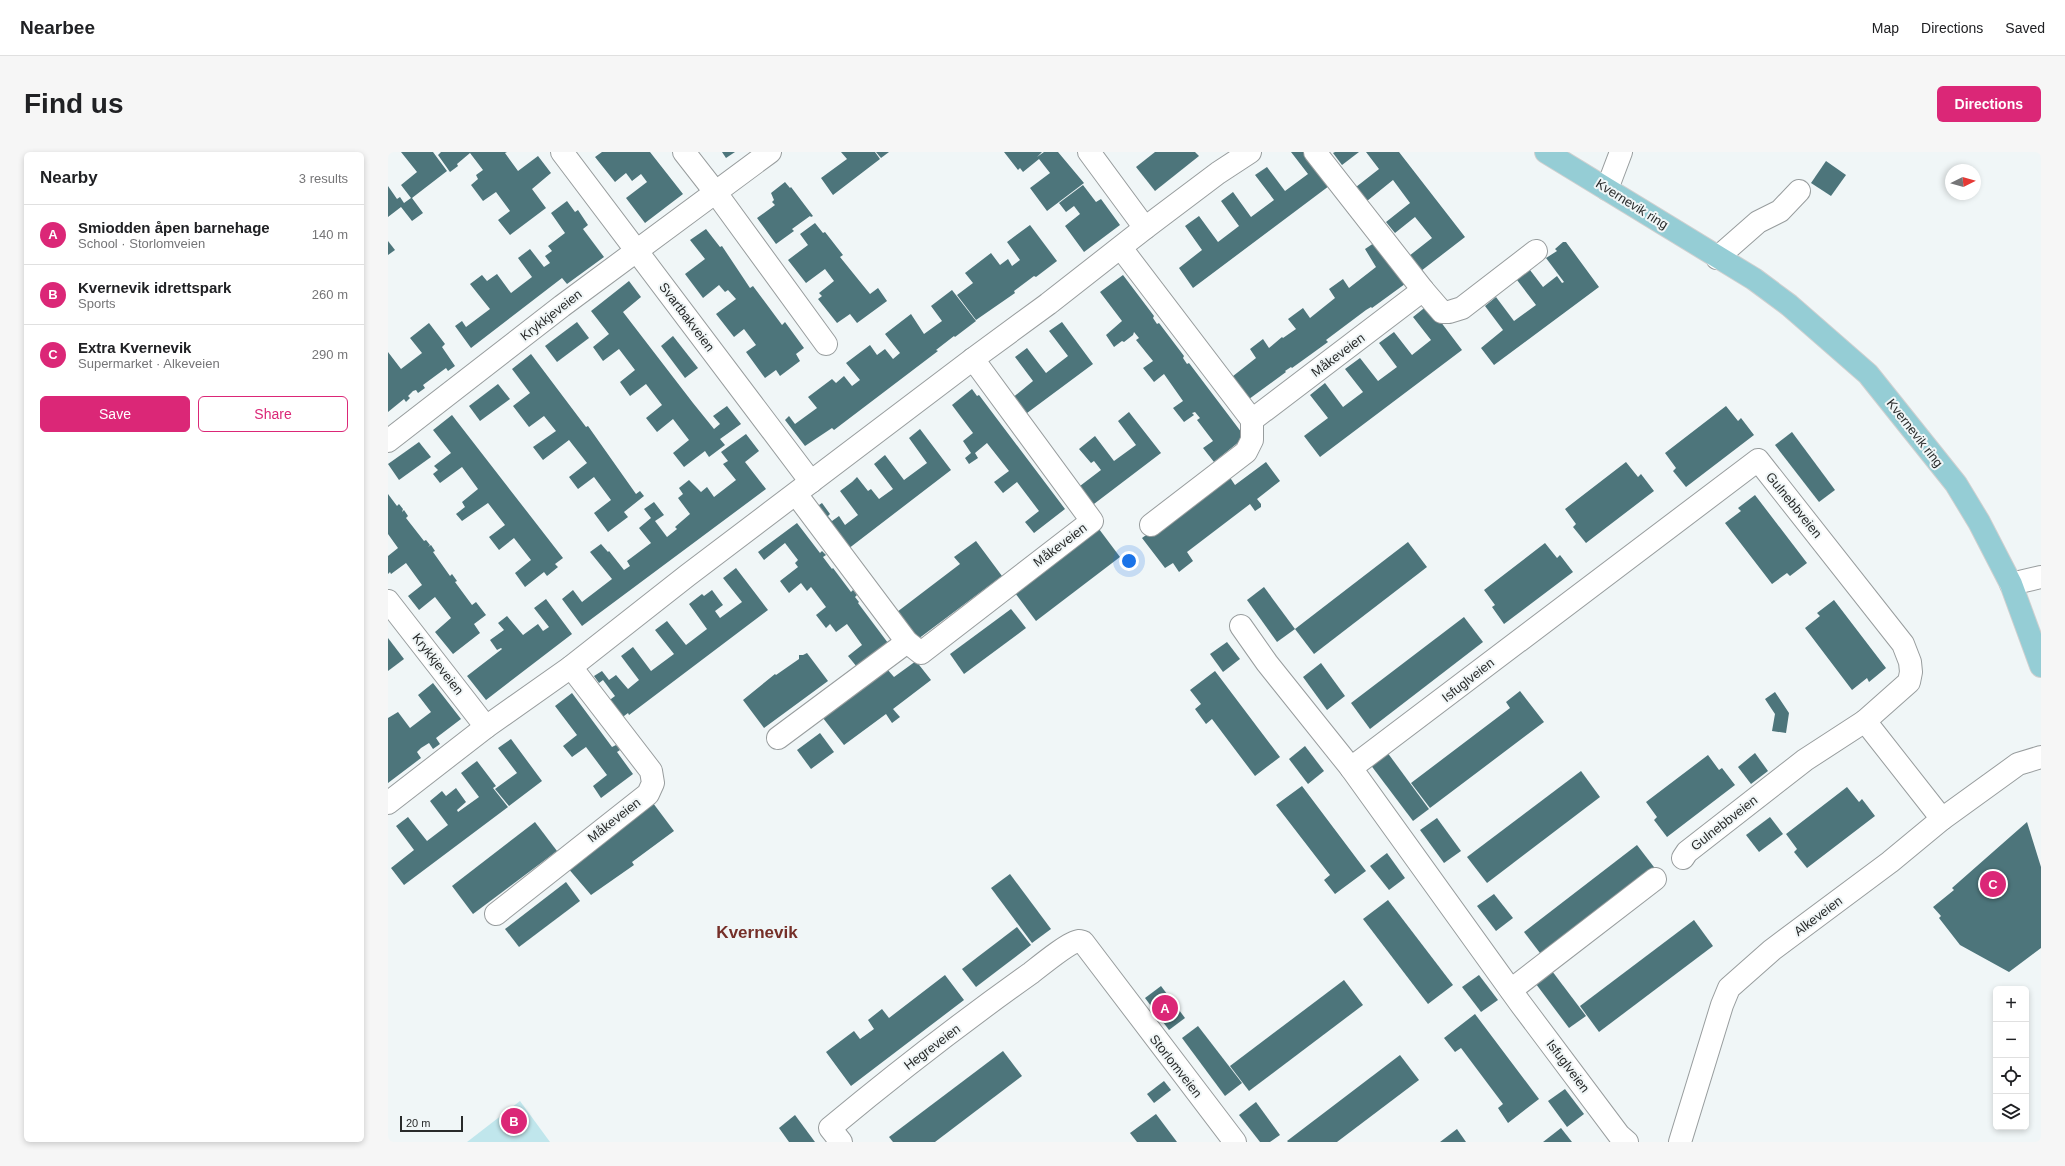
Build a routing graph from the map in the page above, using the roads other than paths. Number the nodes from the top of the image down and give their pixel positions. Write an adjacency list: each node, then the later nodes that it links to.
1 (562, 152): 14 (street, Svartbakveien)
2 (684, 152): 11 (street)
3 (770, 152): 11 (street, Krykkjeveien)
4 (1089, 152): 12 (street)
5 (1250, 152): 12 (street)
6 (1315, 152): 17 (street)
7 (1546, 152): 9 (main road, Kvernevik ring)
8 (1621, 152): 9 (street)
9 (1607, 189): 16 (main road, Kvernevik ring)
10 (1799, 191): 16 (street)
11 (716, 193): 14 (street, Krykkjeveien); 18 (street)
12 (1145, 228): 13 (street)
13 (1121, 248): 19 (street); 20 (street)
14 (637, 250): 21 (street, Krykkjeveien); 22 (street, Svartbakveien)
15 (1536, 251): 17 (street)
16 (1717, 258): 25 (main road, Kvernevik ring)
17 (1424, 290): 20 (street, Måkeveien)
18 (826, 344)
19 (973, 359): 22 (street); 29 (street, Måkeveien)
20 (1252, 420): 23 (street)
21 (388, 441)
22 (803, 488): 29 (street, Måkeveien); 31 (street)
23 (1151, 526)
24 (2041, 577): 25 (street)
25 (2011, 584): 30 (main road, Kvernevik ring)
26 (1585, 592): 32 (street, Gulnebbveien); 36 (street, Isfuglveien)
27 (388, 601): 33 (street, Krykkjeveien)
28 (1241, 626): 36 (street, Isfuglveien)
29 (907, 642): 34 (street)
30 (2041, 666)
31 (571, 667): 33 (street); 41 (street, Måkeveien)
32 (1865, 721): 38 (street); 39 (street, Gulnebbveien)
33 (486, 727): 37 (street)
34 (778, 738)
35 (2041, 757): 38 (street, Alkeveien)
36 (1351, 768): 43 (street, Isfuglveien)
37 (388, 803)
38 (1942, 819): 47 (street, Alkeveien)
39 (1683, 858)
40 (1655, 879): 43 (street)
41 (496, 914)
42 (1050, 958): 44 (street, Hegreveien); 45 (street, Storlomveien)
43 (1511, 990): 46 (street, Isfuglveien)
44 (841, 1142)
45 (1235, 1142)
46 (1627, 1142)
47 (1680, 1142)

